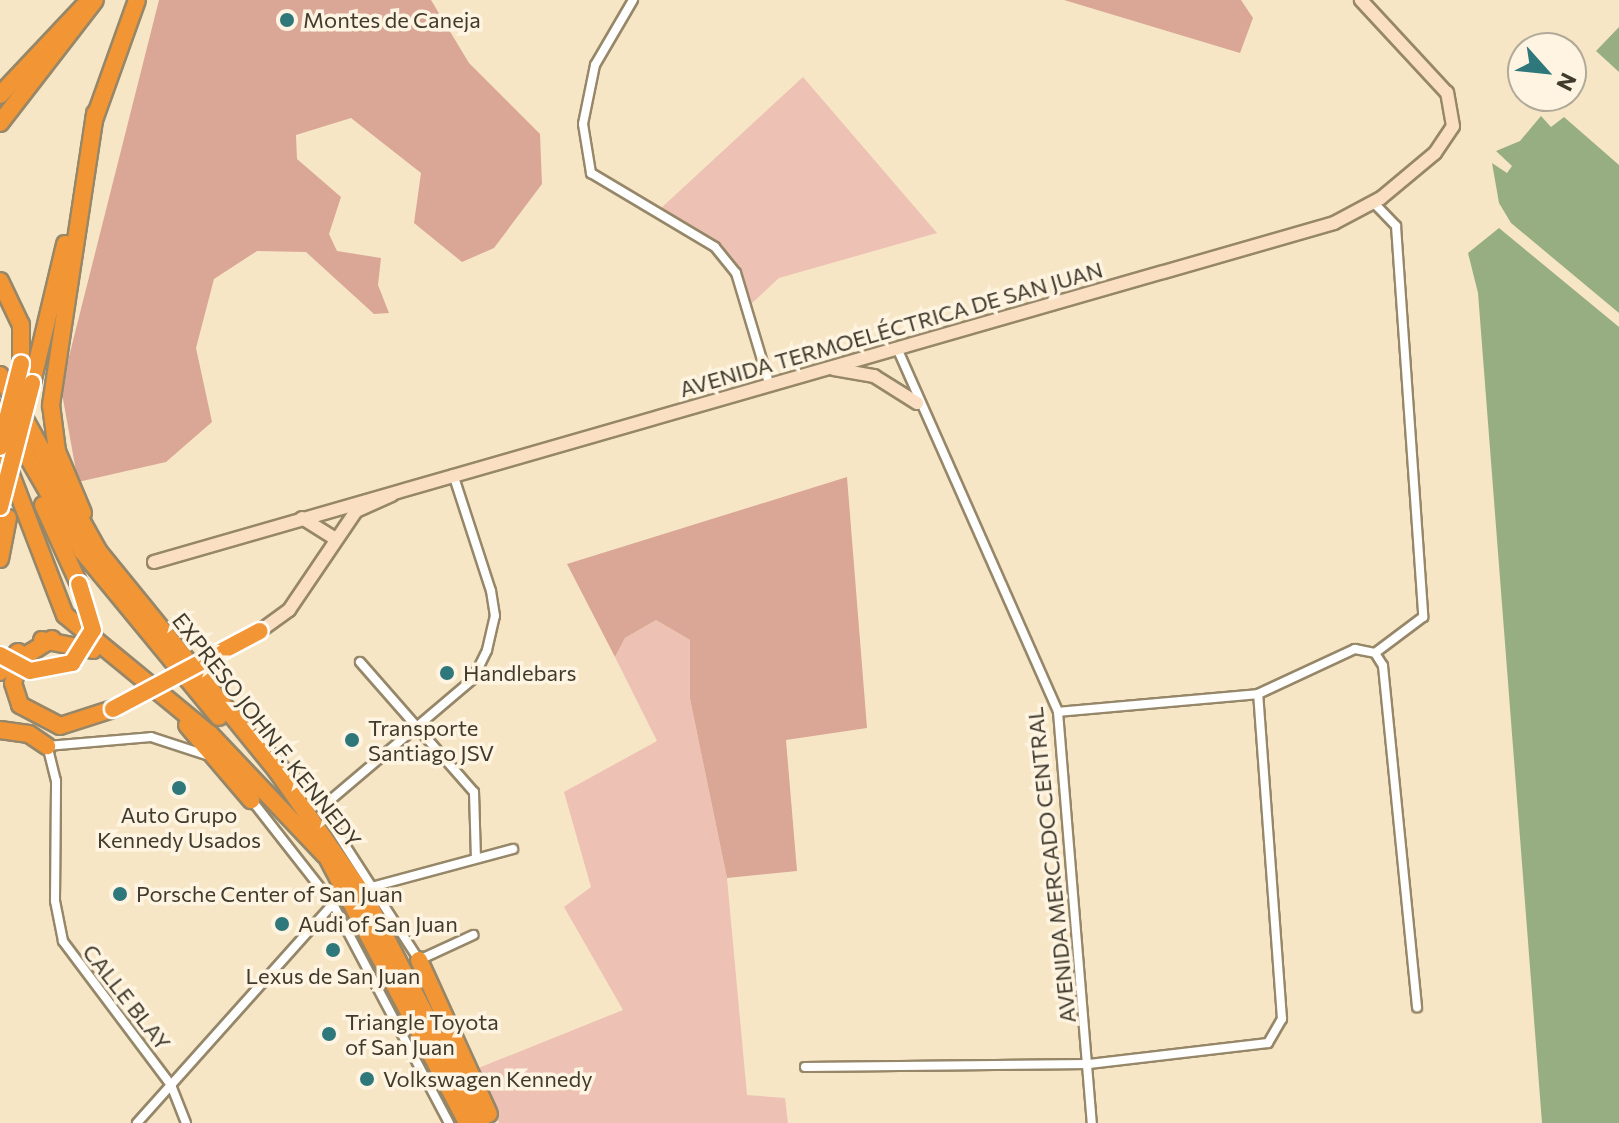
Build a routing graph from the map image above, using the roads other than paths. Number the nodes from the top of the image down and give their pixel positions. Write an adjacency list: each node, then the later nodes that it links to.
1 (94, 0): 5 (highway); 7 (highway)
2 (137, 0): 6 (highway)
3 (633, 0): 13 (street)
4 (1361, 0): 8 (street, AVENIDA TERMOELÉCTRICA DE SAN JUAN)
5 (0, 95)
6 (95, 113): 22 (highway, bridge); 25 (highway)
7 (0, 123)
8 (1373, 202): 10 (street, AVENIDA TERMOELÉCTRICA DE SAN JUAN); 30 (street)
9 (0, 281): 16 (highway, bridge)
10 (897, 348): 11 (street, AVENIDA TERMOELÉCTRICA DE SAN JUAN); 14 (street, AVENIDA MERCADO CENTRAL)
11 (823, 368): 13 (street, AVENIDA TERMOELÉCTRICA DE SAN JUAN); 14 (street)
12 (0, 375): 25 (highway, EXPRESO JOHN F. KENNEDY)
13 (769, 383): 18 (street, AVENIDA TERMOELÉCTRICA DE SAN JUAN)
14 (917, 403): 37 (street, AVENIDA MERCADO CENTRAL)
15 (0, 409): 20 (highway, EXPRESO JOHN F. KENNEDY)
16 (0, 446): 19 (highway)
17 (0, 458): 19 (highway)
18 (453, 474): 21 (street, AVENIDA TERMOELÉCTRICA DE SAN JUAN); 39 (street)
19 (12, 475): 32 (highway)
20 (41, 484): 31 (highway, bridge); 46 (highway, EXPRESO JOHN F. KENNEDY)
21 (413, 486): 23 (street, AVENIDA TERMOELÉCTRICA DE SAN JUAN); 24 (street)
22 (4, 512): 26 (highway)
23 (302, 518): 24 (street); 27 (street, AVENIDA TERMOELÉCTRICA DE SAN JUAN)
24 (335, 539): 28 (street)
25 (99, 552): 38 (highway, EXPRESO JOHN F. KENNEDY)
26 (0, 559)
27 (154, 562)
28 (260, 631): 29 (highway, bridge)
29 (52, 639): 32 (highway); 34 (highway)
30 (1375, 653): 35 (street); 52 (street)
31 (0, 655)
32 (109, 657): 36 (highway)
33 (360, 662): 39 (street)
34 (0, 672)
35 (1258, 694): 37 (street); 53 (street)
36 (169, 702): 43 (highway); 46 (highway)
37 (1058, 712): 53 (street, AVENIDA MERCADO CENTRAL)
38 (231, 715): 44 (street); 60 (highway, EXPRESO JOHN F. KENNEDY)
39 (417, 725): 44 (street); 47 (street)
40 (0, 730): 42 (highway)
41 (0, 740): 42 (highway)
42 (47, 746): 43 (street); 55 (street, CALLE BLAY)
43 (251, 800): 49 (street)
44 (321, 808): 48 (street)
45 (513, 849): 47 (street)
46 (325, 855): 59 (highway, EXPRESO JOHN F. KENNEDY)
47 (476, 858): 48 (street)
48 (375, 886): 51 (street)
49 (333, 904): 55 (street); 58 (street)
50 (473, 935): 51 (street)
51 (419, 960): 61 (highway)
52 (1417, 1007)
53 (1089, 1064): 54 (street); 62 (street, AVENIDA MERCADO CENTRAL)
54 (805, 1067)
55 (171, 1085): 56 (street); 57 (street, CALLE BLAY)
56 (137, 1123)
57 (186, 1123)
58 (449, 1123)
59 (467, 1123)
60 (481, 1123)
61 (491, 1123)
62 (1092, 1123)

